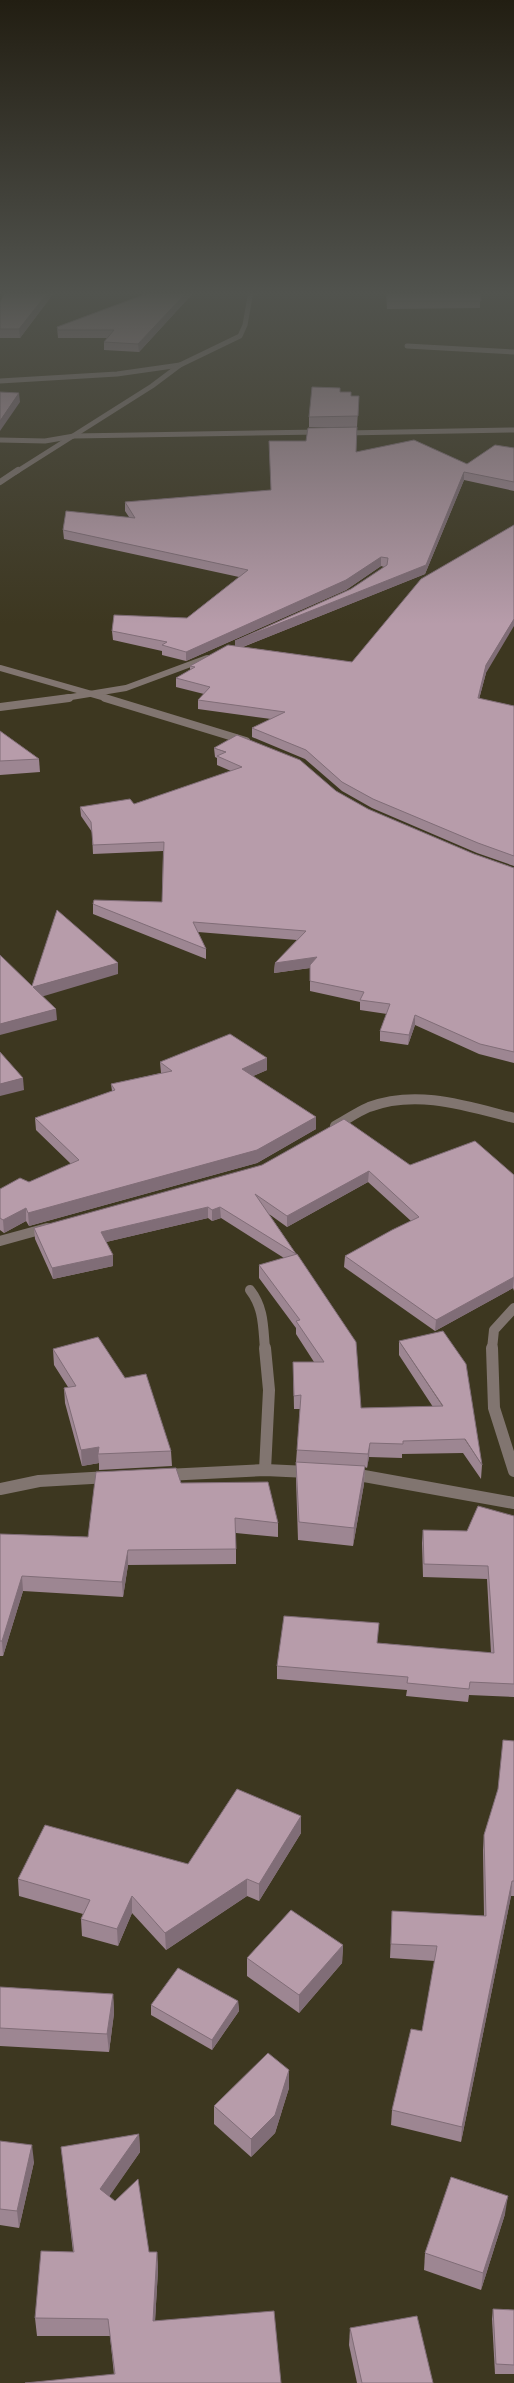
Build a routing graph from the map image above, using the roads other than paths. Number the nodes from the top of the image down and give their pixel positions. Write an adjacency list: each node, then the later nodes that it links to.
1 (127, 402): 5 (street)
2 (514, 430): 4 (street)
3 (326, 432): 5 (street)
4 (335, 433)
5 (74, 436): 6 (street); 7 (street)
6 (0, 440)
7 (0, 482)
8 (216, 654): 10 (street)
9 (0, 668): 10 (street)
10 (93, 695): 11 (street); 12 (street)
11 (0, 707)
12 (254, 744)
13 (514, 1118): 14 (street)
14 (327, 1130)
15 (54, 1226): 16 (street)
16 (0, 1242)
17 (250, 1290): 19 (street)
18 (514, 1308): 22 (street)
19 (264, 1470): 20 (street); 23 (street)
20 (319, 1472)
21 (337, 1472): 26 (street)
22 (514, 1472)
23 (151, 1476)
24 (123, 1477): 25 (street)
25 (0, 1489)
26 (514, 1503)

